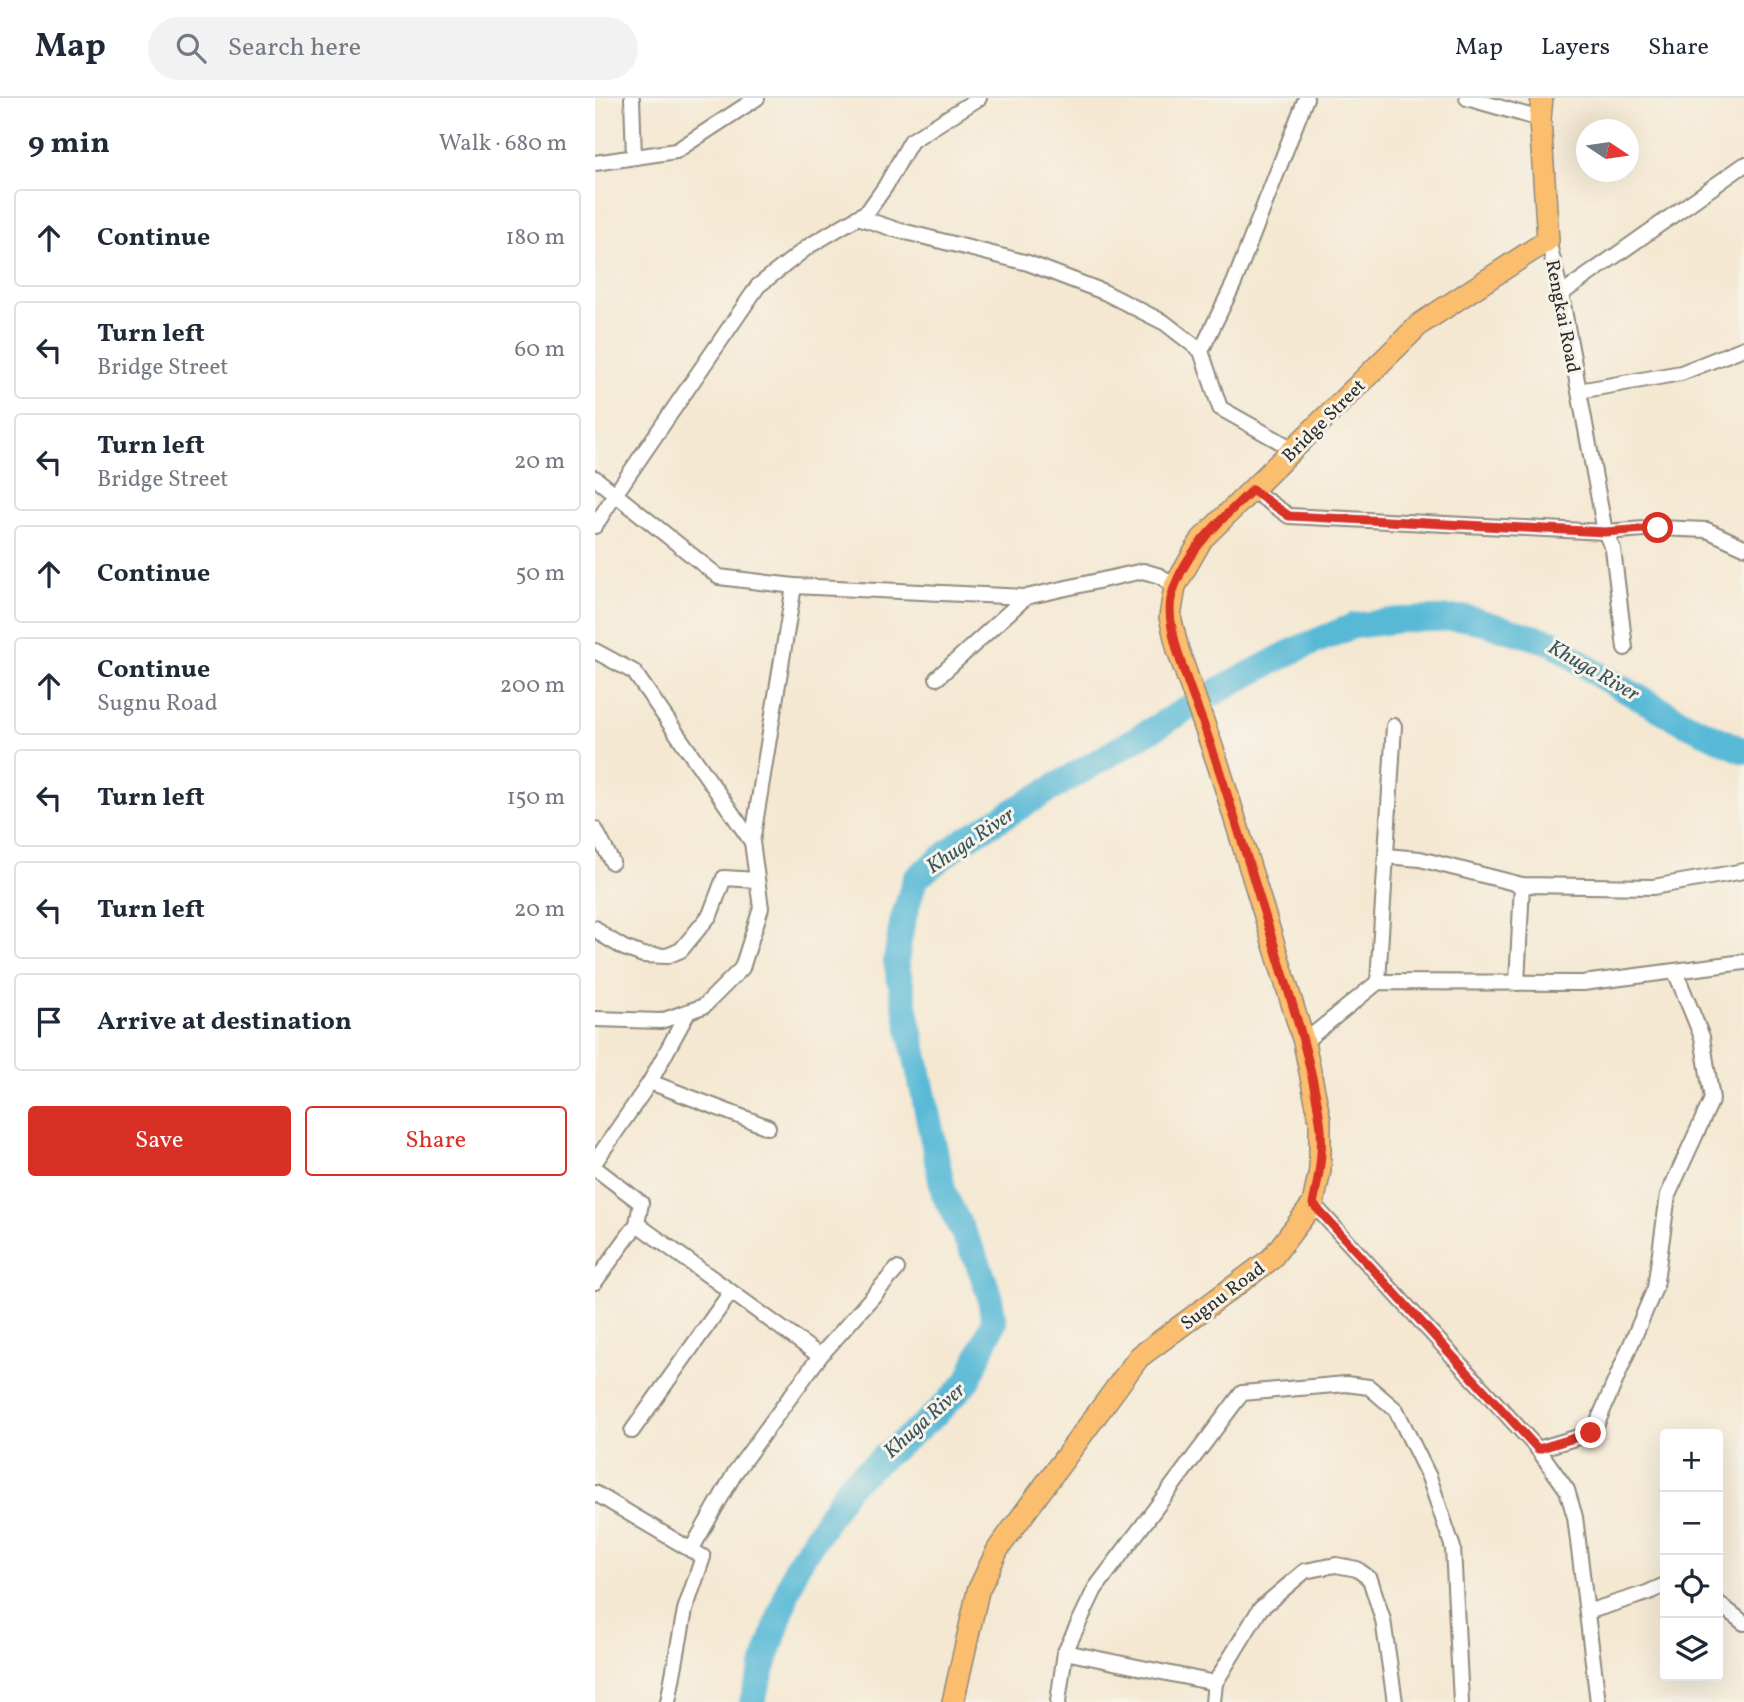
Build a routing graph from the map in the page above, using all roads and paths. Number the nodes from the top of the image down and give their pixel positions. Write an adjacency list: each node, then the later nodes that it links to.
1 (632, 98): 7 (street)
2 (757, 98): 7 (street)
3 (979, 98): 10 (street)
4 (1305, 98): 14 (street)
5 (1467, 98): 6 (street)
6 (1541, 109): 11 (main road, Rengkai Road)
7 (634, 157): 8 (street)
8 (595, 163)
9 (1744, 165): 12 (street)
10 (858, 217): 14 (street); 19 (street)
11 (1548, 240): 12 (street, Rengkai Road); 16 (main road, Bridge Street)
12 (1562, 295): 15 (street, Rengkai Road)
13 (1744, 348): 15 (street)
14 (1201, 351): 16 (street)
15 (1579, 391): 21 (street, Rengkai Road)
16 (1293, 449): 18 (main road, Bridge Street)
17 (595, 478): 19 (street)
18 (1252, 490): 21 (street); 24 (main road, Bridge Street)
19 (615, 493): 20 (street); 23 (street)
20 (595, 526)
21 (1605, 532): 22 (street); 26 (street, Rengkai Road)
22 (1744, 547)
23 (794, 586): 25 (street); 32 (street)
24 (1175, 586): 25 (street); 30 (main road, Bridge Street)
25 (1026, 597): 28 (street)
26 (1625, 648)
27 (595, 651): 32 (street)
28 (937, 678)
29 (1394, 726): 33 (street)
30 (1218, 764): 45 (main road, Sugnu Road)
31 (595, 828): 34 (street)
32 (752, 842): 36 (street)
33 (1386, 856): 37 (street); 41 (street)
34 (612, 862)
35 (1744, 871): 37 (street)
36 (757, 880): 38 (street); 43 (street)
37 (1522, 885): 42 (street)
38 (595, 928)
39 (1744, 962): 40 (street)
40 (1675, 971): 42 (street); 57 (street)
41 (1378, 982): 42 (street); 45 (street)
42 (1517, 983)
43 (688, 1012): 44 (street); 46 (street)
44 (595, 1019)
45 (1304, 1042): 50 (main road, Sugnu Road)
46 (650, 1082): 47 (street); 48 (street)
47 (768, 1127)
48 (595, 1162)
49 (595, 1168): 51 (street)
50 (1313, 1204): 57 (street); 67 (main road, Sugnu Road)
51 (637, 1224): 53 (street); 54 (street)
52 (897, 1269): 55 (street)
53 (595, 1282)
54 (731, 1292): 55 (street); 56 (street)
55 (820, 1356): 59 (street)
56 (632, 1432)
57 (1538, 1449): 62 (street)
58 (595, 1493): 59 (street)
59 (691, 1550): 66 (street)
60 (1660, 1587): 62 (street)
61 (1723, 1607): 63 (street)
62 (1587, 1612): 72 (street)
63 (1744, 1623)
64 (1065, 1652): 65 (street); 68 (street); 71 (street)
65 (1215, 1683): 69 (street); 70 (street)
66 (668, 1702)
67 (953, 1702)
68 (1058, 1702)
69 (1213, 1702)
70 (1395, 1702)
71 (1461, 1702)
72 (1598, 1702)

